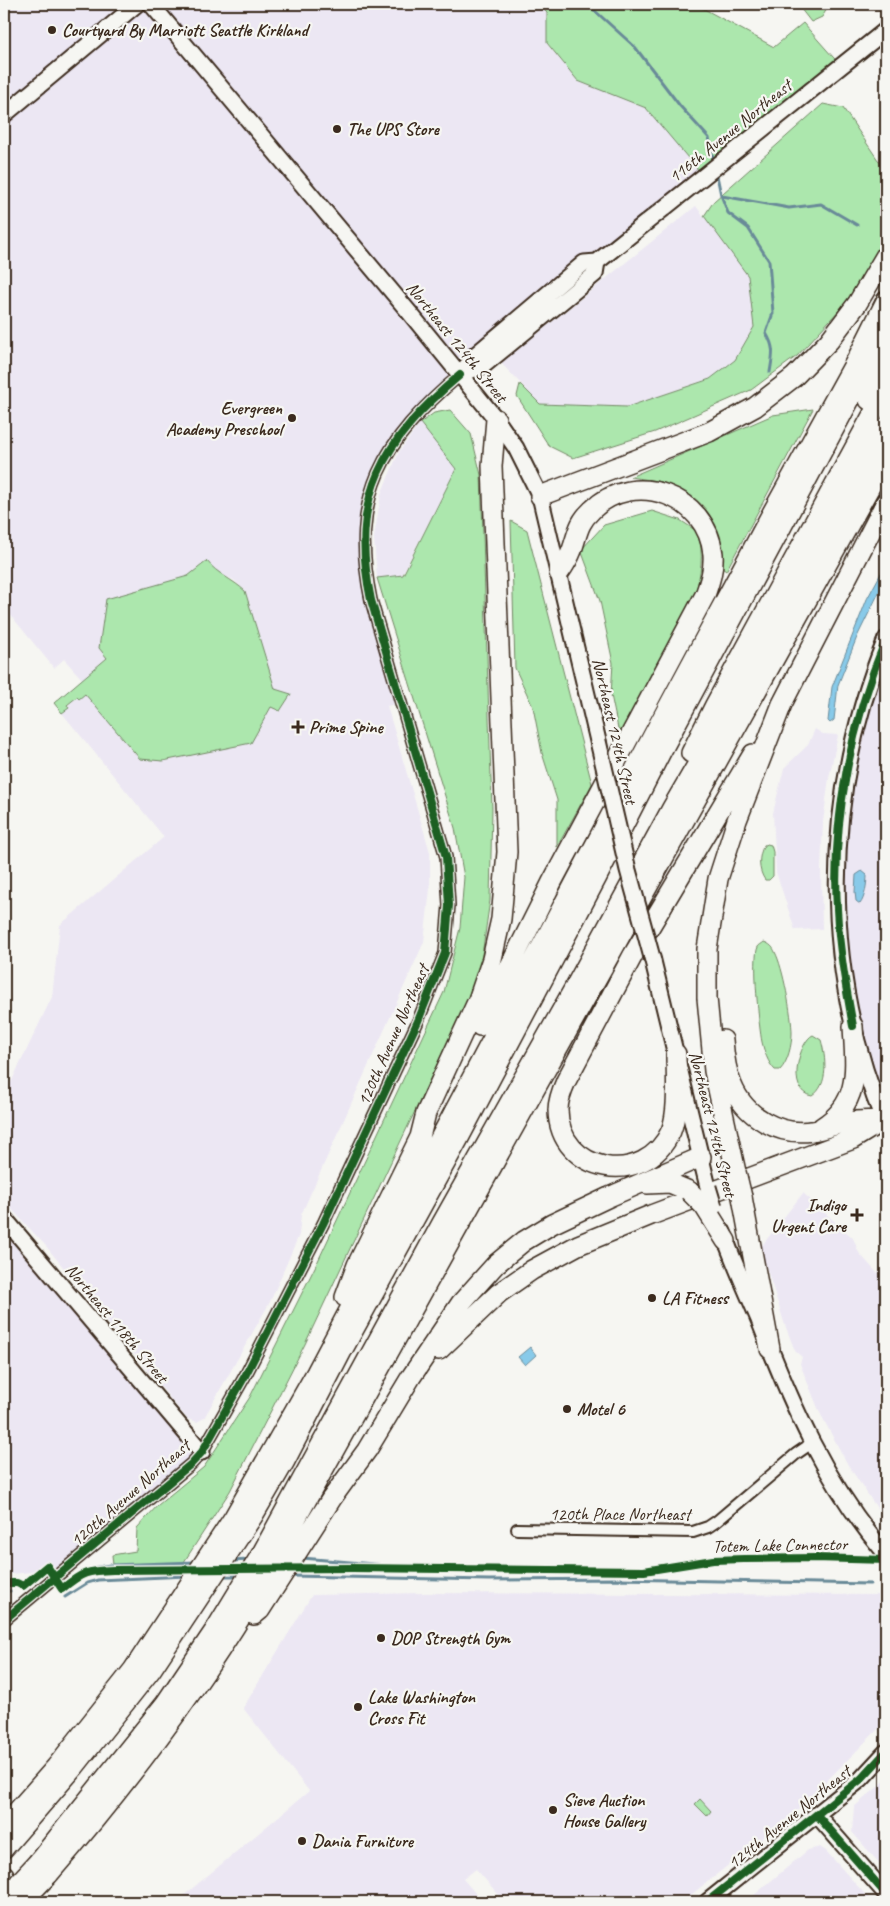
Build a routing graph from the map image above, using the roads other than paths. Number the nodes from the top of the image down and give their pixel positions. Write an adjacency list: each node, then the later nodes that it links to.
1 (137, 4): 4 (main road)
2 (151, 4): 9 (main road, Northeast 124th Street)
3 (886, 30): 9 (main road, 116th Avenue Northeast)
4 (4, 115)
5 (886, 255): 14 (highway)
6 (886, 301): 33 (highway)
7 (886, 332): 19 (highway)
8 (886, 369): 19 (highway)
9 (460, 375): 11 (main road, Northeast 124th Street); 36 (street, 120th Avenue Northeast)
10 (886, 390): 20 (highway)
11 (496, 419): 14 (main road, Northeast 124th Street); 26 (highway)
12 (886, 427): 20 (highway)
13 (886, 458): 37 (highway)
14 (540, 496): 16 (main road, Northeast 124th Street)
15 (886, 502): 18 (highway)
16 (560, 574): 23 (main road, Northeast 124th Street, bridge); 26 (highway)
17 (886, 640): 22 (main road)
18 (782, 704): 21 (highway); 23 (highway)
19 (661, 752): 41 (highway)
20 (672, 808): 37 (highway)
21 (737, 820): 25 (highway); 32 (highway, bridge)
22 (853, 1026): 24 (main road); 25 (highway)
23 (676, 1054): 27 (main road, Northeast 124th Street)
24 (885, 1122): 25 (highway); 34 (highway)
25 (814, 1131)
26 (420, 1137): 33 (highway)
27 (701, 1157): 28 (highway); 29 (main road, Northeast 124th Street, bridge)
28 (633, 1186): 29 (highway, bridge); 34 (highway)
29 (709, 1206): 31 (highway)
30 (4, 1218): 36 (main road, Northeast 118th Street)
31 (726, 1241): 32 (main road)
32 (770, 1349): 35 (main road)
33 (316, 1373): 41 (highway)
34 (411, 1377): 40 (highway)
35 (812, 1443): 38 (street, 120th Place Northeast); 39 (main road)
36 (202, 1452): 42 (street, 120th Avenue Northeast)
37 (286, 1525): 40 (highway)
38 (516, 1529)
39 (883, 1546)
40 (245, 1608): 47 (highway); 47 (highway)
41 (178, 1618): 45 (highway)
42 (4, 1620)
43 (886, 1752): 44 (main road, 124th Avenue Northeast)
44 (817, 1815): 49 (main road); 54 (main road, 124th Avenue Northeast)
45 (9, 1828): 46 (highway)
46 (4, 1848)
47 (43, 1869): 50 (highway, bridge); 52 (highway, bridge)
48 (4, 1874): 51 (highway); 53 (main road)
49 (886, 1894)
50 (4, 1899)
51 (12, 1902)
52 (22, 1902)
53 (27, 1902)
54 (707, 1902)

